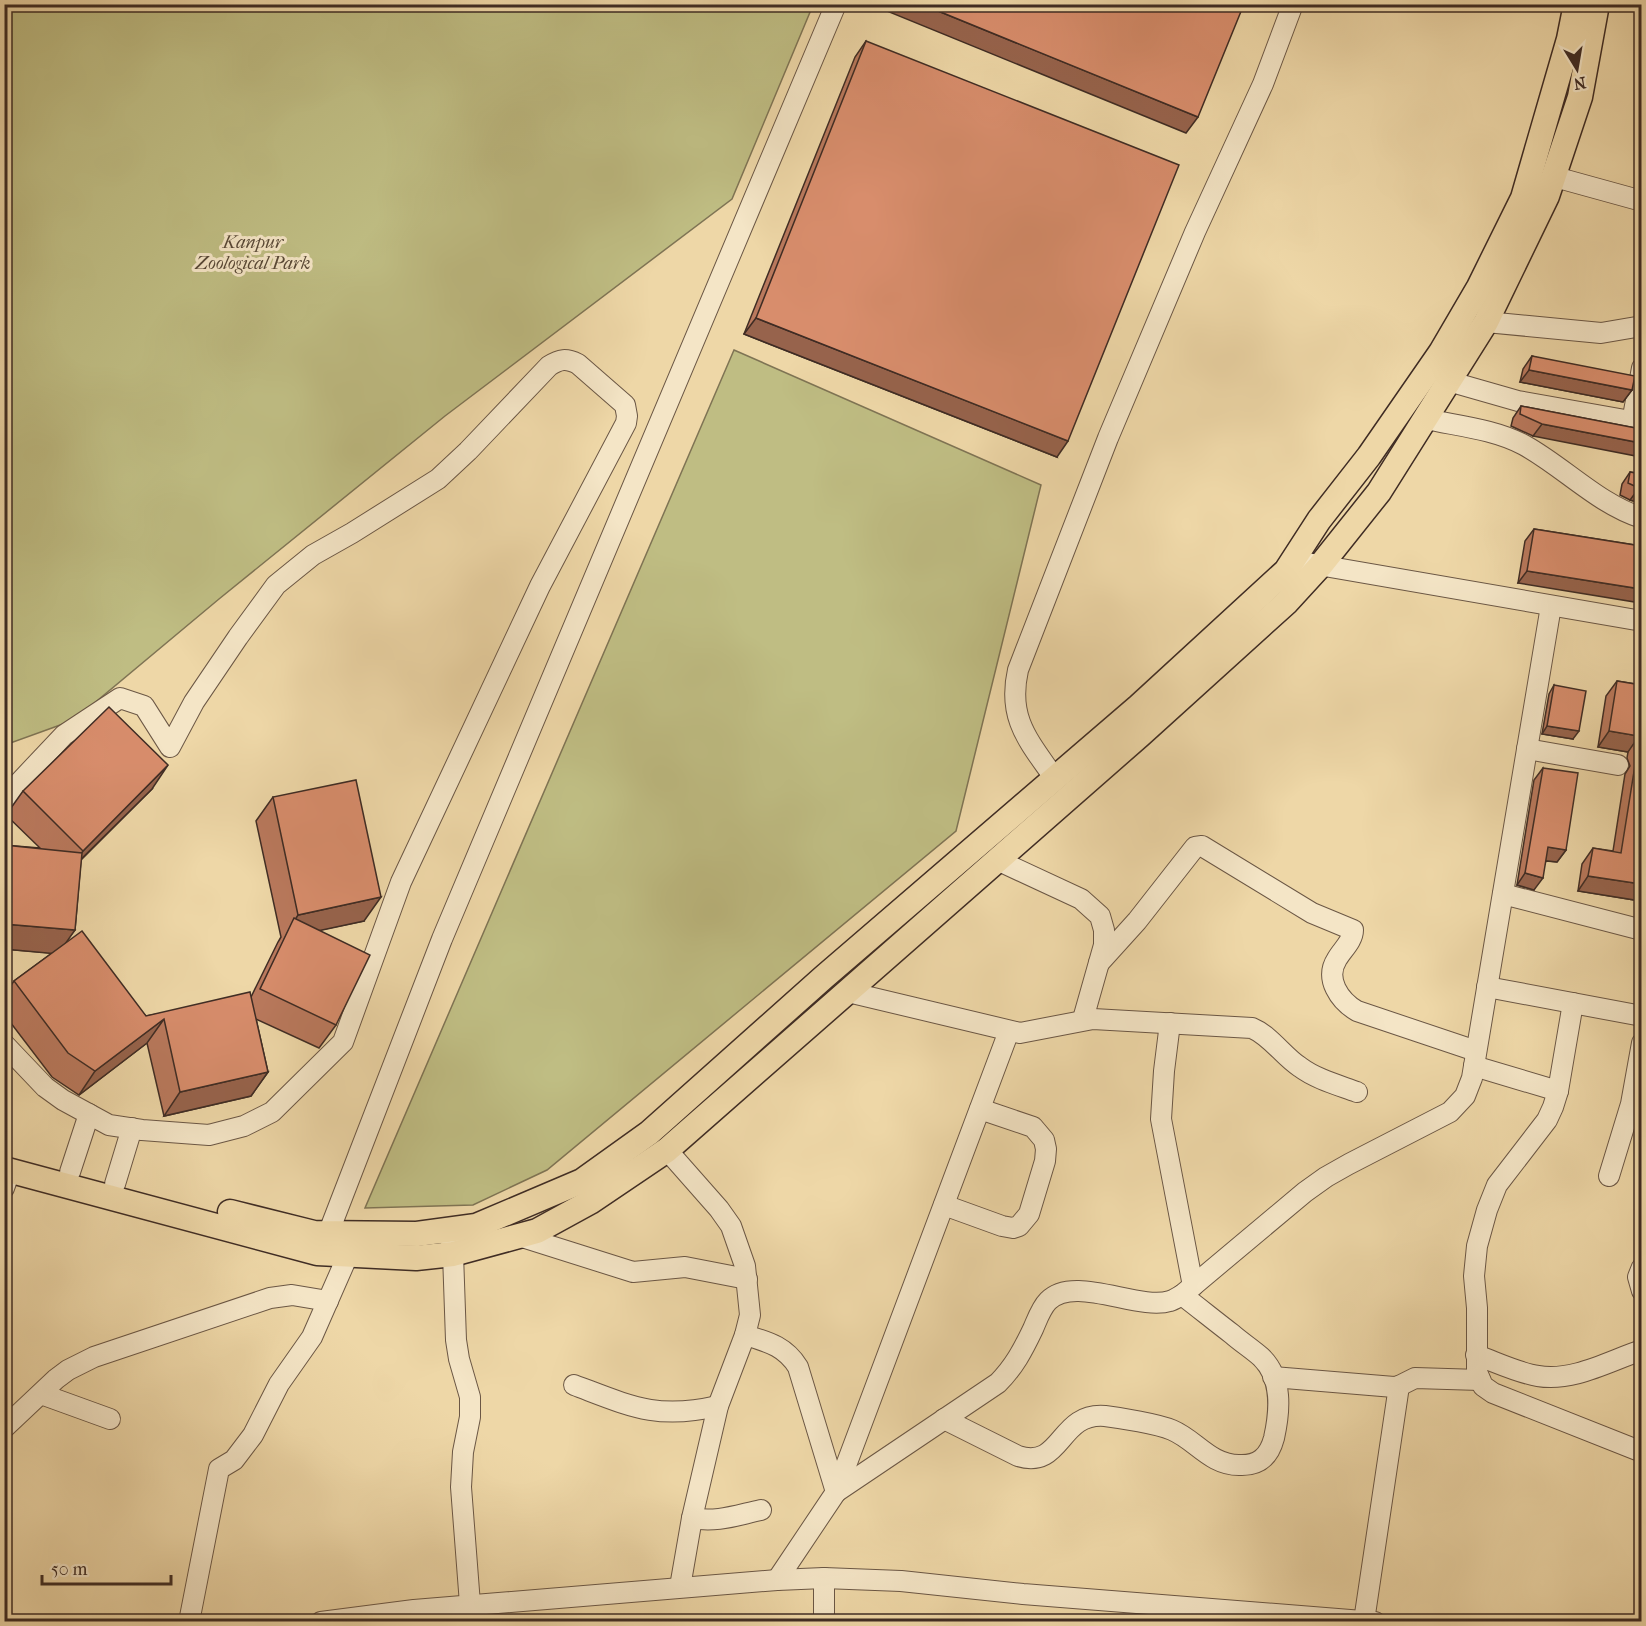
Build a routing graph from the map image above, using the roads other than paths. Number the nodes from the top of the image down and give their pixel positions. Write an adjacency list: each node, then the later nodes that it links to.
1 (836, 4): 48 (street)
2 (1293, 4): 20 (street)
3 (1576, 4): 14 (main road)
4 (1597, 4): 5 (main road)
5 (1555, 177): 6 (street); 7 (main road)
6 (1641, 201)
7 (1486, 322): 8 (street); 10 (main road)
8 (1641, 326)
9 (1641, 368): 12 (street)
10 (1448, 381): 11 (main road); 12 (street)
11 (1426, 419): 13 (street); 15 (main road)
12 (1637, 423)
13 (1641, 518)
14 (1293, 560): 15 (street); 20 (main road)
15 (1320, 566): 16 (street); 22 (main road)
16 (1551, 606): 17 (street); 18 (street)
17 (1641, 621)
18 (1527, 749): 19 (street); 23 (street)
19 (1618, 765)
20 (1055, 779): 47 (main road)
21 (4, 803): 40 (street)
22 (998, 860): 25 (street); 27 (main road)
23 (1503, 894): 24 (street); 26 (street)
24 (1641, 930)
25 (1099, 963): 30 (street); 35 (street)
26 (1487, 987): 28 (street); 35 (street)
27 (848, 992): 32 (street); 41 (main road)
28 (1573, 1003): 29 (street); 36 (street)
29 (1641, 1016)
30 (1083, 1019): 31 (street); 32 (street)
31 (1170, 1023): 37 (street); 54 (street)
32 (1009, 1031): 38 (street)
33 (1641, 1043): 44 (street)
34 (4, 1044): 39 (street)
35 (1475, 1058): 36 (street); 54 (street)
36 (1558, 1091): 59 (street)
37 (1357, 1092)
38 (980, 1109): 46 (street); 46 (street)
39 (89, 1114): 40 (street); 43 (street)
40 (132, 1128): 45 (street)
41 (667, 1150): 49 (main road); 53 (street)
42 (6, 1170): 43 (main road); 51 (main road)
43 (70, 1172): 45 (main road)
44 (1609, 1176)
45 (115, 1184): 48 (main road)
46 (944, 1205): 70 (street)
47 (448, 1230): 48 (main road); 50 (street)
48 (328, 1234)
49 (519, 1236): 50 (main road); 53 (street)
50 (453, 1254): 51 (main road); 76 (street)
51 (348, 1255): 56 (street)
52 (1641, 1267): 55 (street)
53 (747, 1279): 57 (street)
54 (1187, 1290): 60 (street); 67 (street)
55 (1641, 1291)
56 (328, 1301): 64 (street); 78 (street)
57 (745, 1335): 65 (street); 70 (street)
58 (1641, 1350): 59 (street)
59 (1476, 1355): 61 (street)
60 (1273, 1377): 63 (street); 67 (street)
61 (1480, 1380): 63 (street); 69 (street)
62 (574, 1385): 65 (street)
63 (1400, 1386): 77 (street)
64 (41, 1394): 66 (street); 68 (street)
65 (718, 1406): 72 (street)
66 (110, 1419)
67 (944, 1419): 70 (street)
68 (4, 1428)
69 (1641, 1452)
70 (836, 1492): 74 (street)
71 (761, 1510): 72 (street)
72 (692, 1518): 75 (street)
73 (824, 1578): 74 (street); 77 (street); 80 (street)
74 (777, 1580): 75 (street)
75 (680, 1587): 76 (street)
76 (470, 1604): 79 (street)
77 (1364, 1621): 81 (street)
78 (189, 1622)
79 (321, 1622)
80 (824, 1622)
81 (1375, 1622)

